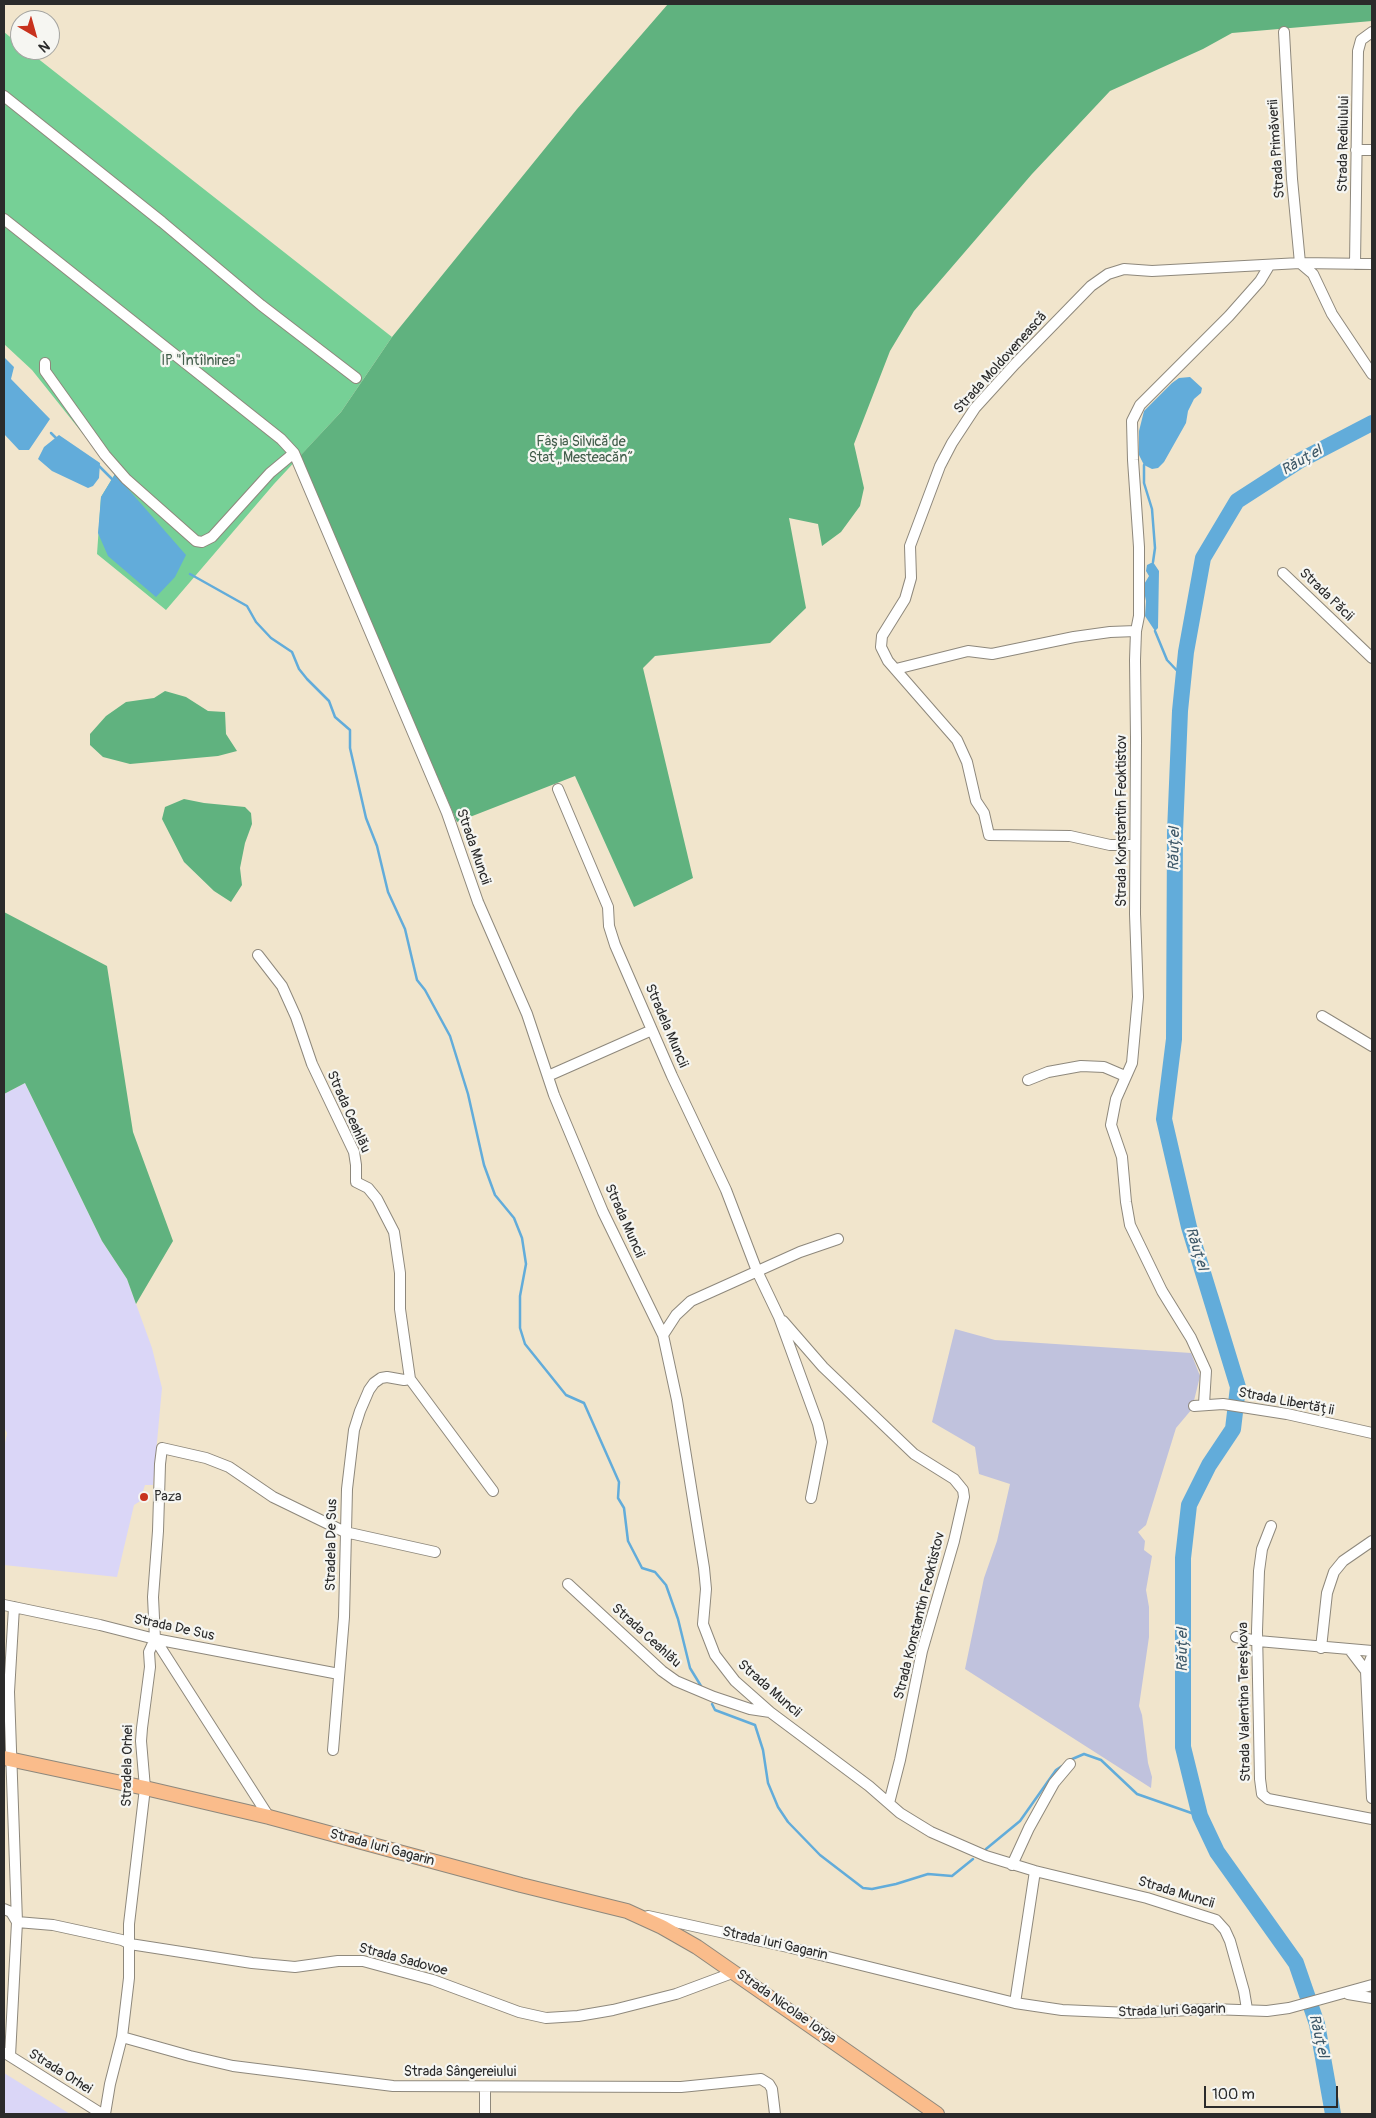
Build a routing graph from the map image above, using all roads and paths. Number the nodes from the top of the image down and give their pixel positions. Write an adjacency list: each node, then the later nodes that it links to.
1 (1284, 32): 7 (street, Strada Primăverii)
2 (1372, 32): 4 (street, Strada Rediulului)
3 (4, 96): 13 (street)
4 (1356, 150): 5 (street); 8 (street, Strada Rediulului)
5 (1372, 150)
6 (4, 218): 14 (street)
7 (1300, 264): 8 (street, Strada Moldovenească); 10 (street, Strada Moldovenească); 12 (street)
8 (1355, 264): 9 (street, Strada Moldovenească)
9 (1372, 264)
10 (1269, 266): 16 (street, Strada Konstantin Feoktistov); 18 (street, Strada Moldovenească)
11 (45, 363): 14 (street)
12 (1372, 374)
13 (356, 378)
14 (294, 453): 25 (street, Strada Muncii)
15 (1283, 573): 17 (street, Strada Păcii)
16 (1136, 631): 18 (street); 20 (street, Strada Konstantin Feoktistov)
17 (1372, 658)
18 (896, 669): 20 (street, Strada Moldovenească)
19 (558, 789): 23 (street, Stradela Muncii)
20 (1135, 846): 26 (street, Strada Konstantin Feoktistov)
21 (258, 955): 32 (street, Strada Ceahlău)
22 (1322, 1016): 24 (street)
23 (652, 1030): 25 (street); 29 (street, Stradela Muncii)
24 (1372, 1046)
25 (548, 1076): 31 (street, Strada Muncii)
26 (1125, 1076): 27 (street); 33 (street, Strada Konstantin Feoktistov)
27 (1028, 1080)
28 (838, 1239): 29 (street)
29 (757, 1270): 30 (street, Stradela Muncii); 31 (street)
30 (779, 1317): 36 (street, Stradela Muncii); 58 (street, Strada Konstantin Feoktistov)
31 (663, 1335): 52 (street, Strada Muncii)
32 (410, 1379): 35 (street, Strada Ceahlău); 38 (street, Stradela De Sus)
33 (1199, 1405): 34 (street, Strada Libertății)
34 (1372, 1433)
35 (493, 1491)
36 (811, 1498)
37 (1271, 1526): 45 (street, Strada Valentina Tereșkova)
38 (345, 1532): 40 (street); 44 (street, Stradela Orhei); 51 (street, Stradela De Sus)
39 (1372, 1541): 46 (street)
40 (435, 1552)
41 (568, 1584): 52 (street, Strada Ceahlău)
42 (9, 1606): 44 (street, Strada De Sus); 54 (street)
43 (1236, 1637): 45 (street)
44 (155, 1639): 51 (street, Strada De Sus); 56 (street, Stradela Orhei); 59 (street)
45 (1258, 1641): 46 (street); 60 (street, Strada Valentina Tereșkova)
46 (1321, 1648): 47 (street)
47 (1350, 1650): 48 (street); 50 (street)
48 (1372, 1651)
49 (1372, 1656): 50 (street)
50 (1366, 1671): 57 (street)
51 (340, 1674): 53 (street, Stradela De Sus)
52 (770, 1712): 58 (street, Strada Muncii)
53 (333, 1750)
54 (8, 1759): 56 (main road, Strada Iuri Gagarin); 65 (street)
55 (1070, 1764): 61 (street)
56 (144, 1788): 59 (main road, Strada Iuri Gagarin); 66 (street, Stradela Orhei)
57 (1372, 1798)
58 (889, 1803): 61 (street, Strada Muncii)
59 (269, 1817): 64 (main road, Strada Iuri Gagarin)
60 (1372, 1819)
61 (1012, 1864): 62 (street, Strada Muncii)
62 (1035, 1871): 71 (street); 72 (street, Strada Muncii)
63 (4, 1909): 65 (street)
64 (627, 1911): 67 (main road, Strada Nicolae Iorga); 71 (street, Strada Iuri Gagarin)
65 (17, 1922): 66 (street, Strada Sadovoe); 74 (street)
66 (130, 1944): 67 (street, Strada Sadovoe); 73 (street, Stradela Orhei)
67 (735, 1972): 79 (main road, Strada Nicolae Iorga)
68 (1372, 1985): 69 (street)
69 (1344, 1994): 70 (street); 72 (street, Strada Iuri Gagarin)
70 (1372, 1998)
71 (1015, 2003): 72 (street, Strada Iuri Gagarin)
72 (1247, 2009)
73 (122, 2037): 75 (street, Strada Sângereiului); 76 (street, Stradela Orhei)
74 (7, 2054): 76 (street, Strada Orhei)
75 (485, 2087): 77 (street); 78 (street, Strada Sângereiului)
76 (104, 2114)
77 (485, 2114)
78 (775, 2114)
79 (938, 2114)

